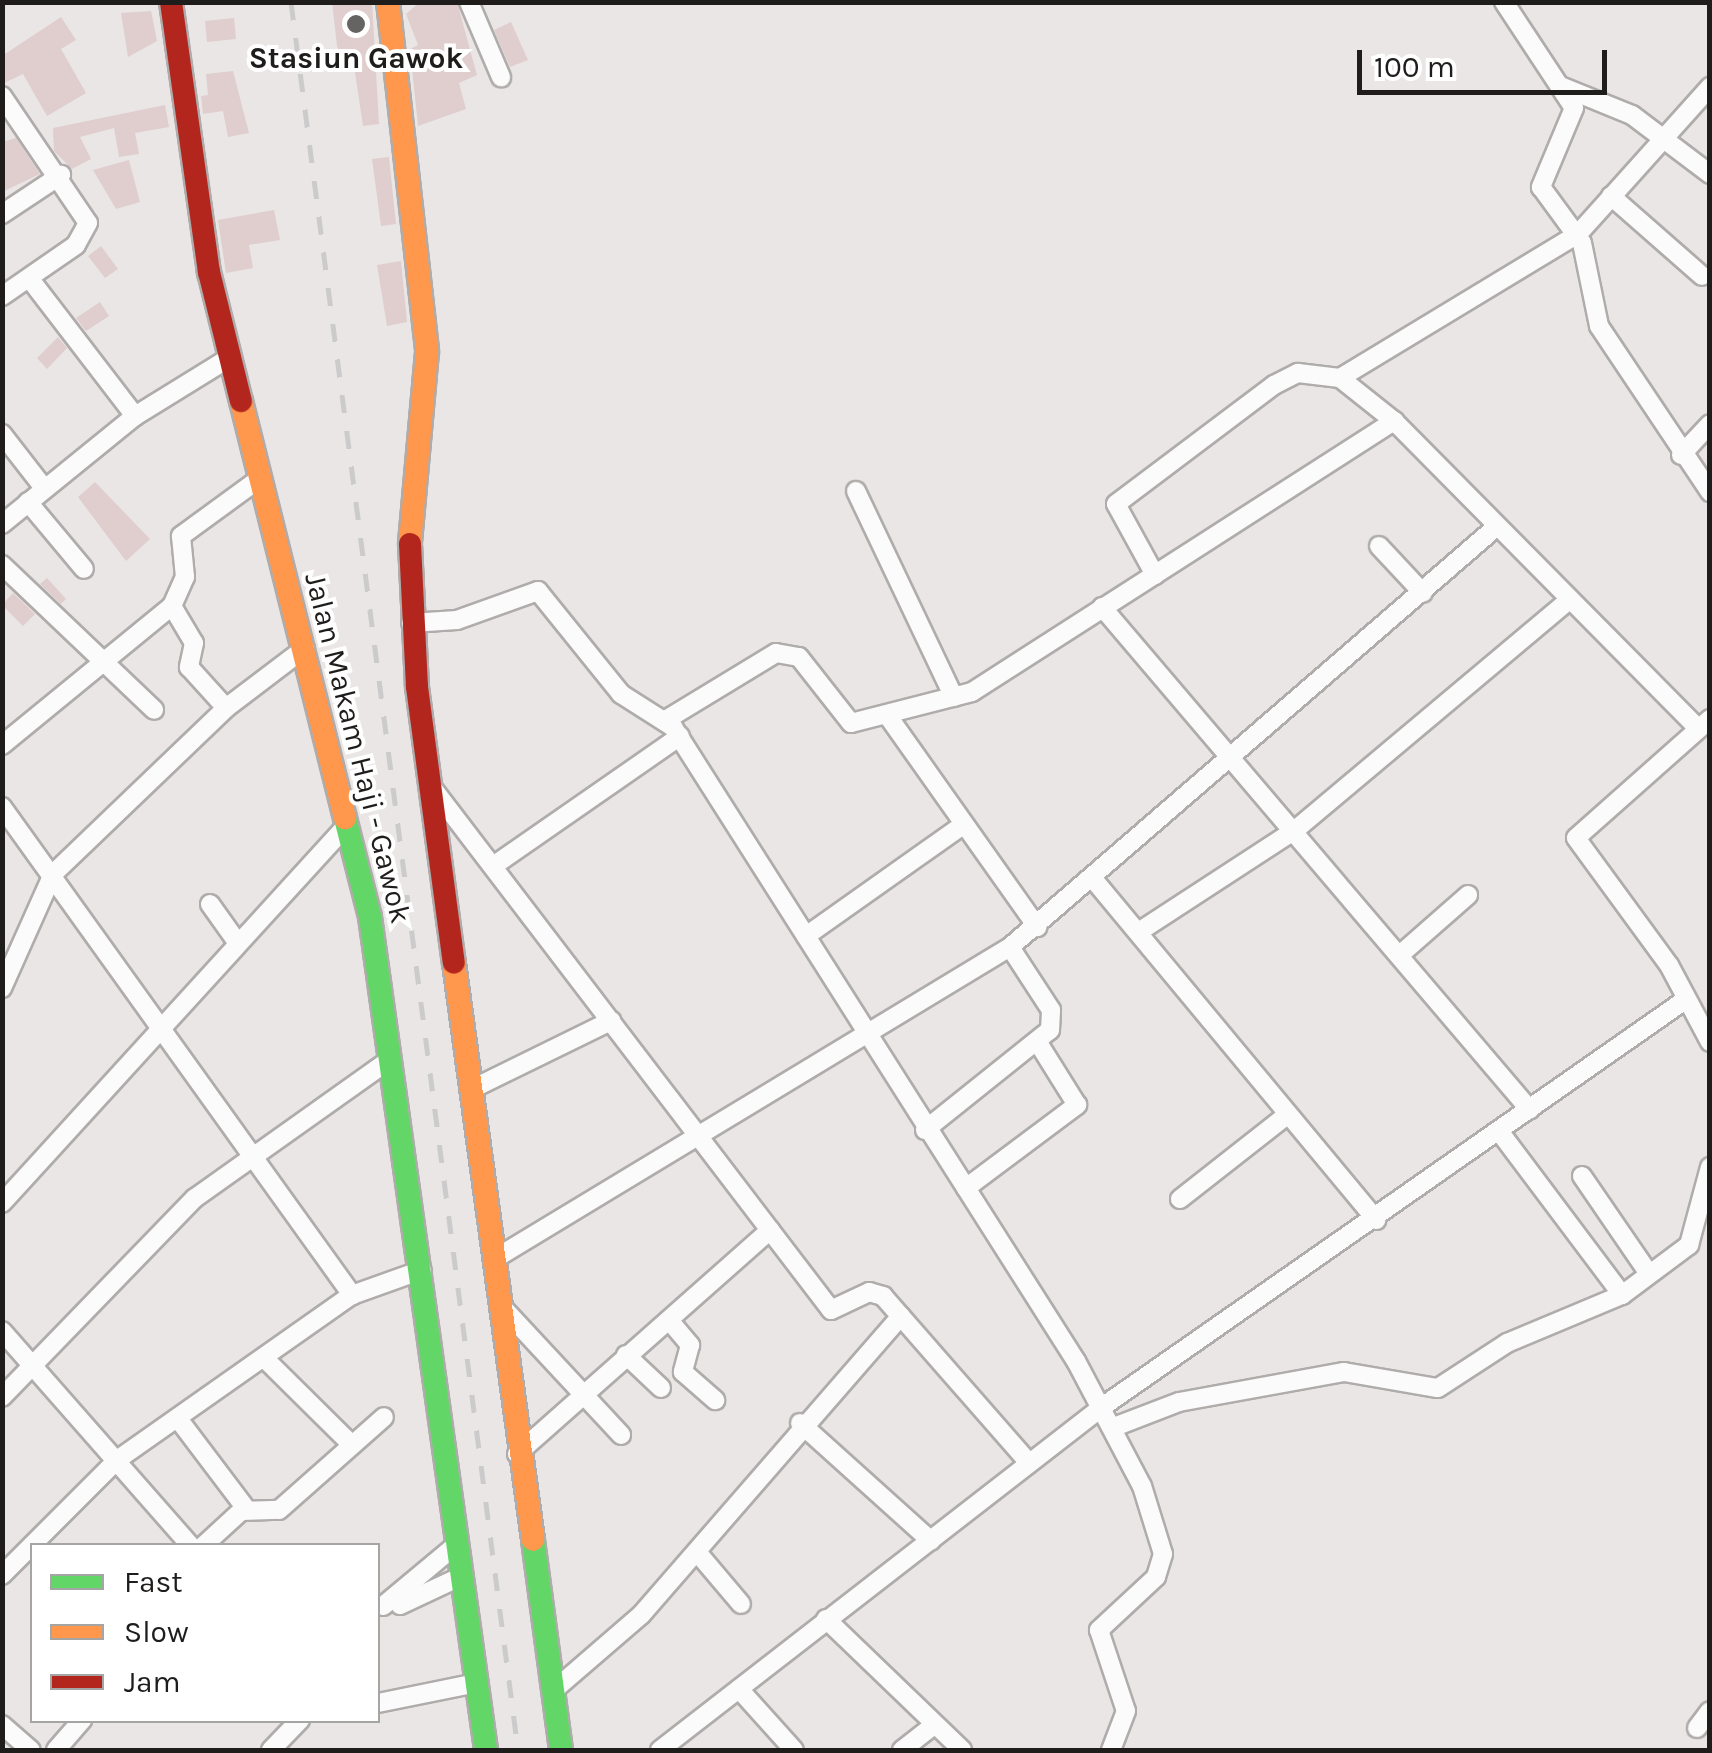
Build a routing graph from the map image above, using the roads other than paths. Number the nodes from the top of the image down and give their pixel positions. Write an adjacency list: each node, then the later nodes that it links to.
1 (171, 2): 18 (street, Jalan Makam Haji - Gawok)
2 (388, 2): 40 (street)
3 (469, 2): 5 (street)
4 (1504, 2): 6 (street)
5 (501, 77)
6 (1562, 87): 9 (street); 14 (street)
7 (1710, 88): 9 (street)
8 (2, 96): 11 (street)
9 (1663, 138): 10 (street); 12 (street)
10 (1710, 174)
11 (61, 176): 13 (street); 16 (street)
12 (1611, 196): 14 (street); 15 (street)
13 (2, 214)
14 (1578, 234): 19 (street); 24 (street)
15 (1702, 276)
16 (30, 279): 17 (street); 20 (street)
17 (2, 296)
18 (228, 358): 20 (street); 25 (street, Jalan Makam Haji - Gawok)
19 (1340, 378): 21 (street); 35 (street)
20 (135, 416): 26 (street)
21 (1394, 421): 31 (street); 35 (street)
22 (1710, 424): 24 (street)
23 (2, 434): 26 (street)
24 (1681, 455): 28 (street)
25 (260, 479): 38 (street); 41 (street, Jalan Makam Haji - Gawok)
26 (44, 488): 29 (street)
27 (856, 491): 43 (street)
28 (1710, 492)
29 (28, 502): 30 (street); 34 (street)
30 (2, 524)
31 (1496, 527): 36 (street); 37 (street)
32 (1379, 546): 36 (street)
33 (2, 565): 42 (street)
34 (84, 569)
35 (1155, 575): 39 (street)
36 (1423, 593): 51 (street)
37 (1568, 601): 48 (street); 56 (street)
38 (172, 606): 42 (street); 44 (street)
39 (1102, 607): 43 (street); 51 (street)
40 (412, 623): 46 (street); 52 (street)
41 (305, 648): 44 (street); 54 (street, Jalan Makam Haji - Gawok)
42 (100, 666): 45 (street); 50 (street)
43 (954, 697): 47 (street)
44 (226, 708): 58 (street)
45 (154, 710)
46 (664, 720): 47 (street); 49 (street)
47 (890, 720): 55 (street)
48 (1704, 724): 69 (street)
49 (680, 736): 57 (street); 64 (street)
50 (2, 745)
51 (1234, 756): 56 (street); 59 (street)
52 (434, 790): 57 (street); 76 (street)
53 (2, 807): 58 (street)
54 (348, 824): 65 (street); 75 (street, Jalan Makam Haji - Gawok)
55 (963, 824): 62 (street); 64 (street)
56 (1294, 830): 63 (street); 67 (street)
57 (496, 864): 70 (street)
58 (53, 874): 68 (street); 71 (street)
59 (1094, 880): 62 (street); 63 (street)
60 (1468, 895): 67 (street)
61 (210, 904): 65 (street)
62 (1038, 927): 66 (street)
63 (1140, 931): 78 (street)
64 (806, 936): 72 (street)
65 (237, 942): 71 (street)
66 (1010, 947): 72 (street); 73 (street)
67 (1402, 953): 77 (street)
68 (2, 988)
69 (1685, 1000): 74 (street); 77 (street)
70 (611, 1020): 76 (street); 81 (street)
71 (163, 1030): 82 (street); 87 (street)
72 (866, 1036): 79 (street); 81 (street)
73 (1037, 1040): 79 (street); 85 (street)
74 (1710, 1042)
75 (386, 1063): 82 (street); 91 (street, Jalan Makam Haji - Gawok)
76 (474, 1088): 90 (street)
77 (1530, 1110): 80 (street)
78 (1286, 1116): 86 (street); 88 (street)
79 (925, 1130): 85 (street)
80 (1500, 1131): 88 (street); 94 (street)
81 (701, 1136): 89 (street); 90 (street)
82 (248, 1153): 93 (street); 101 (street)
83 (1708, 1174): 92 (street)
84 (1582, 1176): 92 (street)
85 (966, 1188): 106 (street)
86 (1180, 1199)
87 (2, 1203)
88 (1376, 1220): 106 (street)
89 (770, 1230): 96 (street); 97 (street)
90 (496, 1258): 95 (street)
91 (422, 1270): 93 (street); 121 (street, Jalan Makam Haji - Gawok)
92 (1650, 1274): 94 (street)
93 (352, 1294): 100 (street)
94 (1622, 1295): 110 (street)
95 (504, 1309): 103 (street); 113 (street)
96 (901, 1316): 109 (street); 115 (street)
97 (669, 1320): 99 (street); 105 (street)
98 (2, 1332): 101 (street)
99 (626, 1355): 102 (street); 103 (street)
100 (264, 1358): 108 (street); 112 (street)
101 (31, 1363): 104 (street); 114 (street)
102 (661, 1388)
103 (583, 1394): 111 (street); 113 (street)
104 (2, 1397)
105 (716, 1400)
106 (1102, 1407): 110 (street); 115 (street)
107 (384, 1416): 112 (street)
108 (178, 1420): 114 (street); 116 (street)
109 (800, 1423): 117 (street); 123 (street)
110 (1114, 1428): 147 (street)
111 (621, 1435)
112 (350, 1443): 116 (street)
113 (517, 1454): 130 (street)
114 (116, 1460): 118 (street); 119 (street)
115 (1029, 1463): 117 (street)
116 (246, 1510): 120 (street)
117 (932, 1541): 127 (street)
118 (34, 1543)
119 (188, 1543)
120 (206, 1543)
121 (456, 1545): 125 (street, Jalan Makam Haji - Gawok); 125 (street)
122 (30, 1547): 124 (street)
123 (696, 1552): 126 (street); 130 (street)
124 (2, 1575)
125 (458, 1578): 128 (street, Jalan Makam Haji - Gawok)
126 (741, 1604)
127 (826, 1619): 129 (street); 135 (street)
128 (476, 1683): 131 (street); 141 (street, Jalan Makam Haji - Gawok)
129 (739, 1689): 143 (street); 144 (street)
130 (554, 1690): 142 (street)
131 (380, 1703)
132 (1710, 1711): 136 (street)
133 (79, 1723): 139 (street)
134 (297, 1723): 140 (street)
135 (934, 1725): 145 (street); 146 (street)
136 (1697, 1728)
137 (6, 1734): 138 (street)
138 (31, 1750)
139 (56, 1750)
140 (270, 1750)
141 (486, 1750)
142 (561, 1750)
143 (660, 1750)
144 (794, 1750)
145 (902, 1750)
146 (962, 1750)
147 (1111, 1750)

